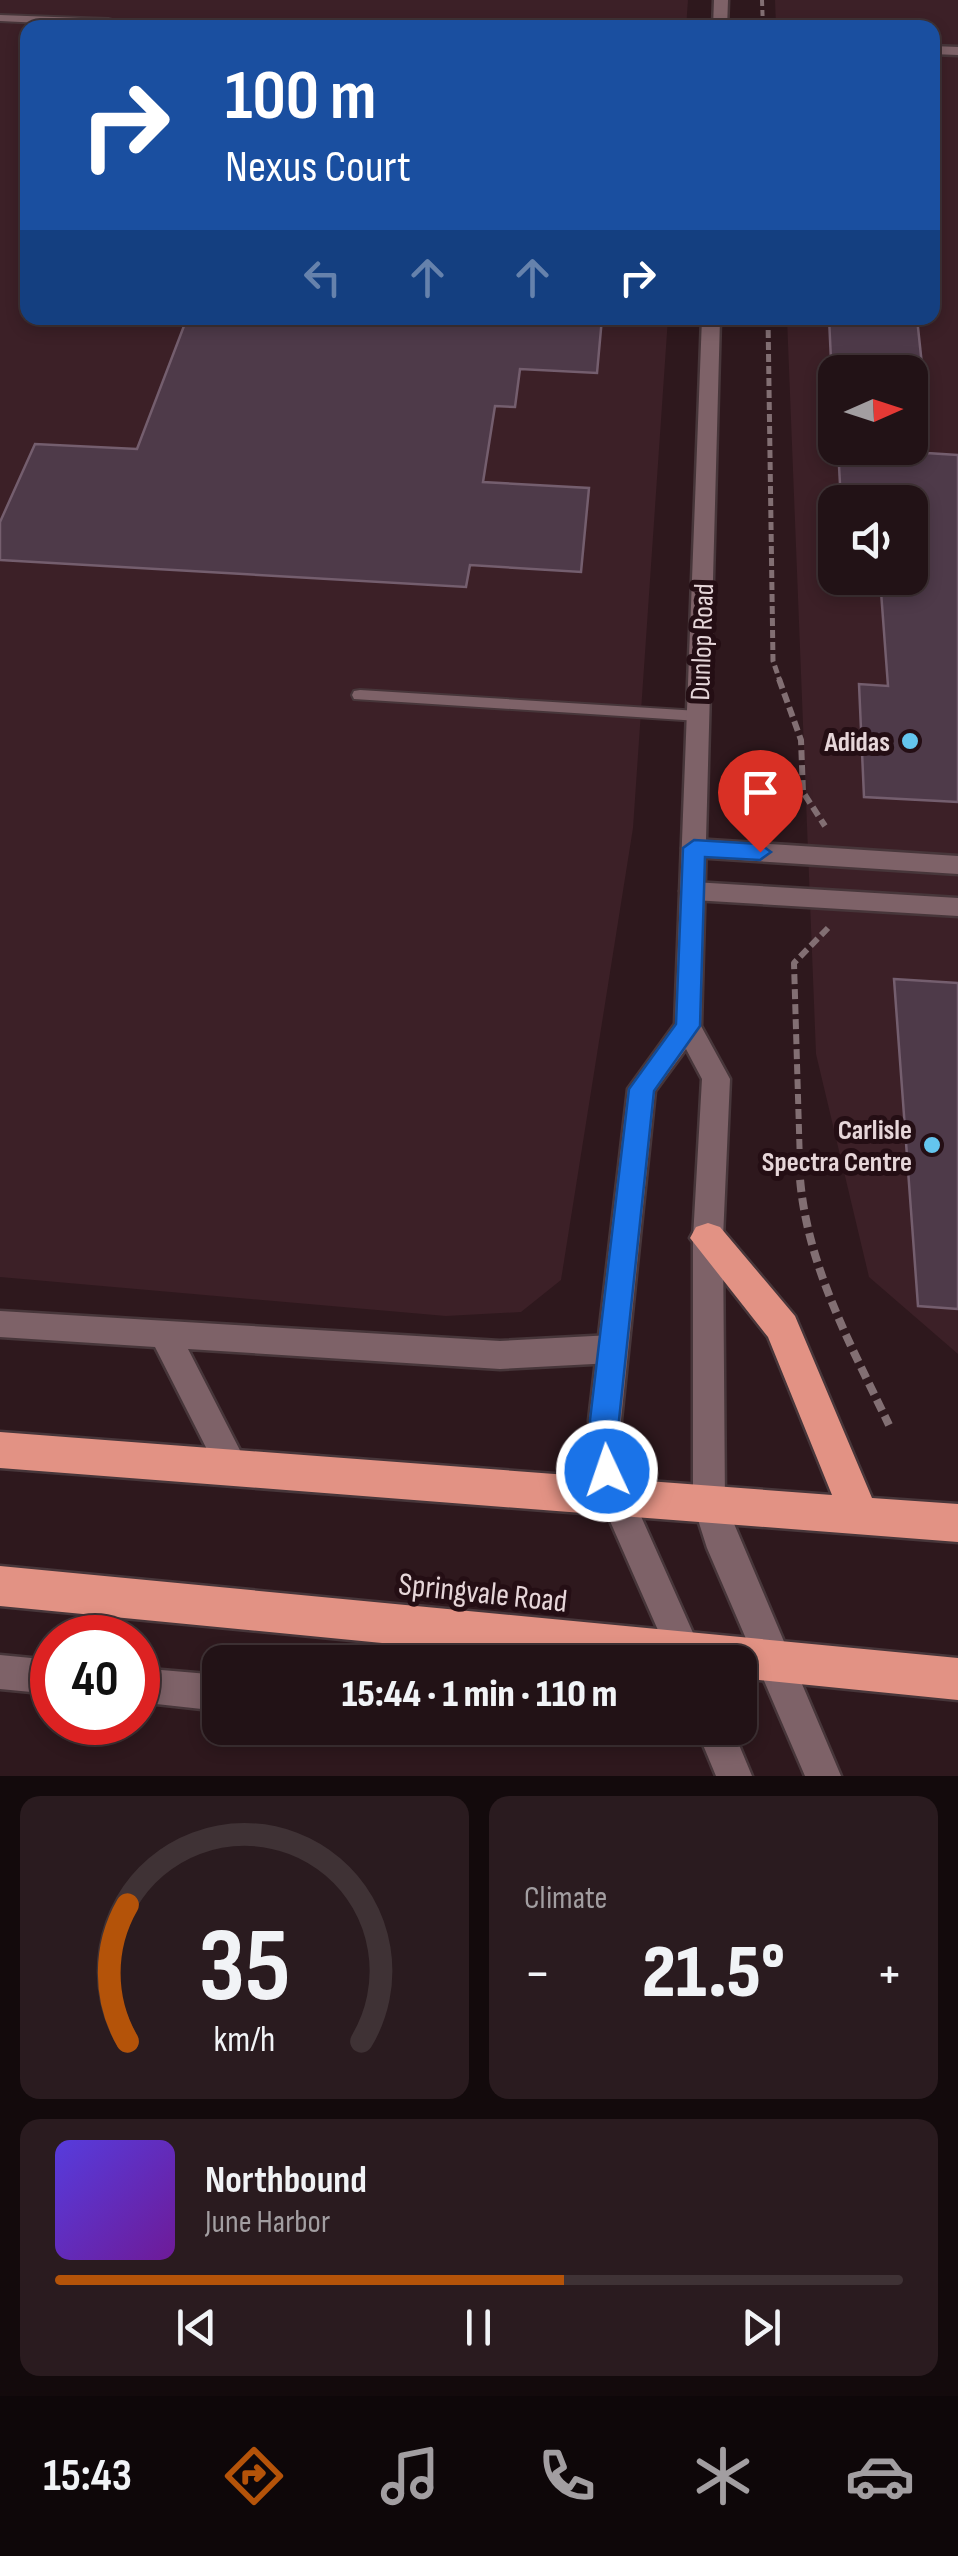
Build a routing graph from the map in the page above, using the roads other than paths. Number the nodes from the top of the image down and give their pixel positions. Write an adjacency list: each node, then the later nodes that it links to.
1 (0, 18): 2 (lane)
2 (20, 19): 3 (lane); 4 (lane)
3 (49, 20)
4 (0, 29)
5 (711, 325): 7 (street, Dunlop Road)
6 (360, 695): 7 (lane)
7 (699, 716): 8 (street, Dunlop Road)
8 (694, 848): 9 (street); 10 (street, Dunlop Road)
9 (958, 865)
10 (692, 891): 11 (street); 12 (street, Dunlop Road)
11 (958, 906)
12 (688, 1026): 13 (street, Dunlop Road); 16 (street)
13 (708, 1238): 20 (street, Dunlop Road); 21 (highway)
14 (0, 1324): 15 (street)
15 (164, 1334): 16 (street); 18 (street)
16 (612, 1349): 19 (street)
17 (0, 1450): 18 (highway)
18 (232, 1466): 19 (highway)
19 (615, 1496): 20 (highway); 25 (street)
20 (709, 1504): 21 (highway); 27 (street)
21 (860, 1516): 22 (highway)
22 (958, 1523)
23 (0, 1586): 24 (highway, Springvale Road)
24 (503, 1645)
25 (681, 1645)
26 (757, 1663): 27 (highway, Springvale Road)
27 (773, 1664): 30 (highway, Springvale Road); 35 (street)
28 (0, 1672): 29 (street)
29 (30, 1675)
30 (958, 1679)
31 (160, 1687): 32 (street)
32 (202, 1691)
33 (721, 1745): 34 (street)
34 (734, 1776)
35 (824, 1776)

